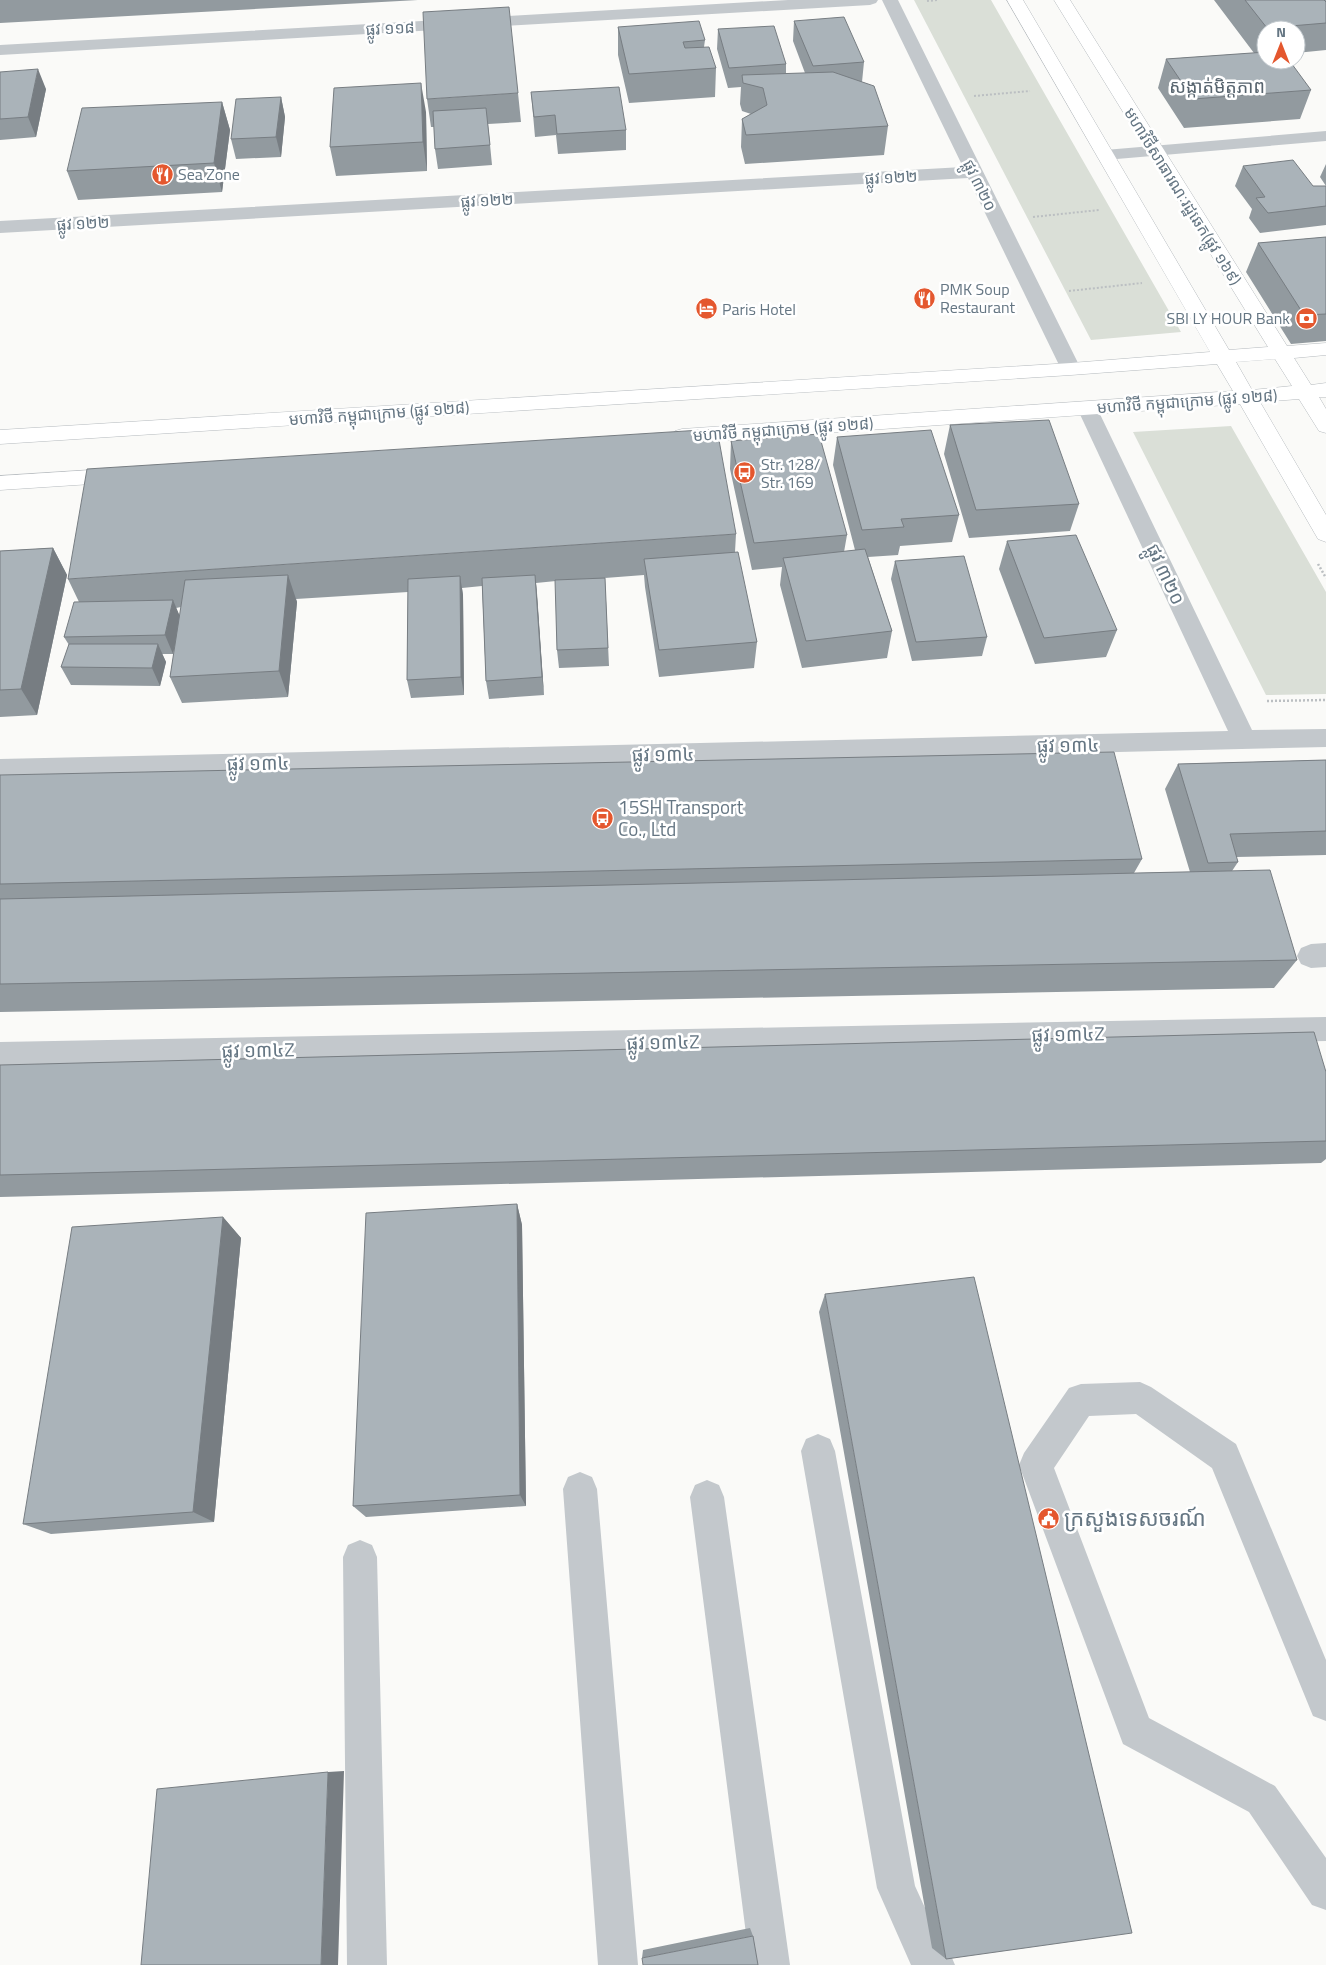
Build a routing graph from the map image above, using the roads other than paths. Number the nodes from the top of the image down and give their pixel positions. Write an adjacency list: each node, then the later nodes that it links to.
1 (870, 0): 5 (street, ផ្លូវ ១១៨)
2 (890, 0): 9 (street, ផ្លូវ ៣២០)
3 (1015, 0): 8 (main road)
4 (1062, 0): 7 (main road, មហាវិថីសាធារណៈរដ្ឋឆេក(ផ្លូវ ១៦៩))
5 (0, 50)
6 (1326, 136): 7 (street)
7 (1155, 150): 8 (street); 12 (main road, មហាវិថីសាធារណៈរដ្ឋឆេក(ផ្លូវ ១៦៩))
8 (1105, 155): 13 (main road)
9 (974, 172): 10 (street, ផ្លូវ ១២២); 14 (street, ផ្លូវ ៣២០)
10 (0, 227)
11 (1326, 348): 12 (main road, មហាវិថី កម្ពុជាក្រោម (ផ្លូវ ១២៨))
12 (1280, 353): 13 (main road, មហាវិថី កម្ពុជាក្រោម (ផ្លូវ ១២៨)); 16 (main road, មហាវិថីសាធារណៈរដ្ឋឆេក(ផ្លូវ ១៦៩))
13 (1224, 358): 14 (main road, មហាវិថី កម្ពុជាក្រោម (ផ្លូវ ១២៨)); 17 (main road)
14 (1071, 369): 20 (main road, មហាវិថី កម្ពុជាក្រោម (ផ្លូវ ១២៨))
15 (1326, 390): 16 (main road, មហាវិថី កម្ពុជាក្រោម (ផ្លូវ ១២៨))
16 (1304, 392): 17 (main road, មហាវិថី កម្ពុជាក្រោម (ផ្លូវ ១២៨)); 19 (main road, មហាវិថីសាធារណៈរដ្ឋឆេក(ផ្លូវ ១៦៩))
17 (1246, 397): 18 (main road, មហាវិថី កម្ពុជាក្រោម (ផ្លូវ ១២៨)); 24 (main road)
18 (1087, 408): 21 (main road, មហាវិថី កម្ពុជាក្រោម (ផ្លូវ ១២៨)); 26 (street, ផ្លូវ ៣២០)
19 (1326, 426)
20 (0, 437)
21 (658, 438)
22 (140, 474): 23 (main road)
23 (0, 483)
24 (1326, 534)
25 (1326, 738): 26 (street, ផ្លូវ ១៣៤)
26 (1245, 741): 27 (street, ផ្លូវ ១៣៤)
27 (0, 769)
28 (1326, 1029): 29 (street, ផ្លូវ ១៣៤Z)
29 (0, 1055)
30 (818, 1451): 39 (street)
31 (580, 1489): 37 (street)
32 (707, 1497): 38 (street)
33 (360, 1557): 36 (street)
34 (1326, 1703): 35 (street)
35 (1326, 1891)
36 (367, 1965)
37 (618, 1965)
38 (770, 1965)
39 (935, 1965)

